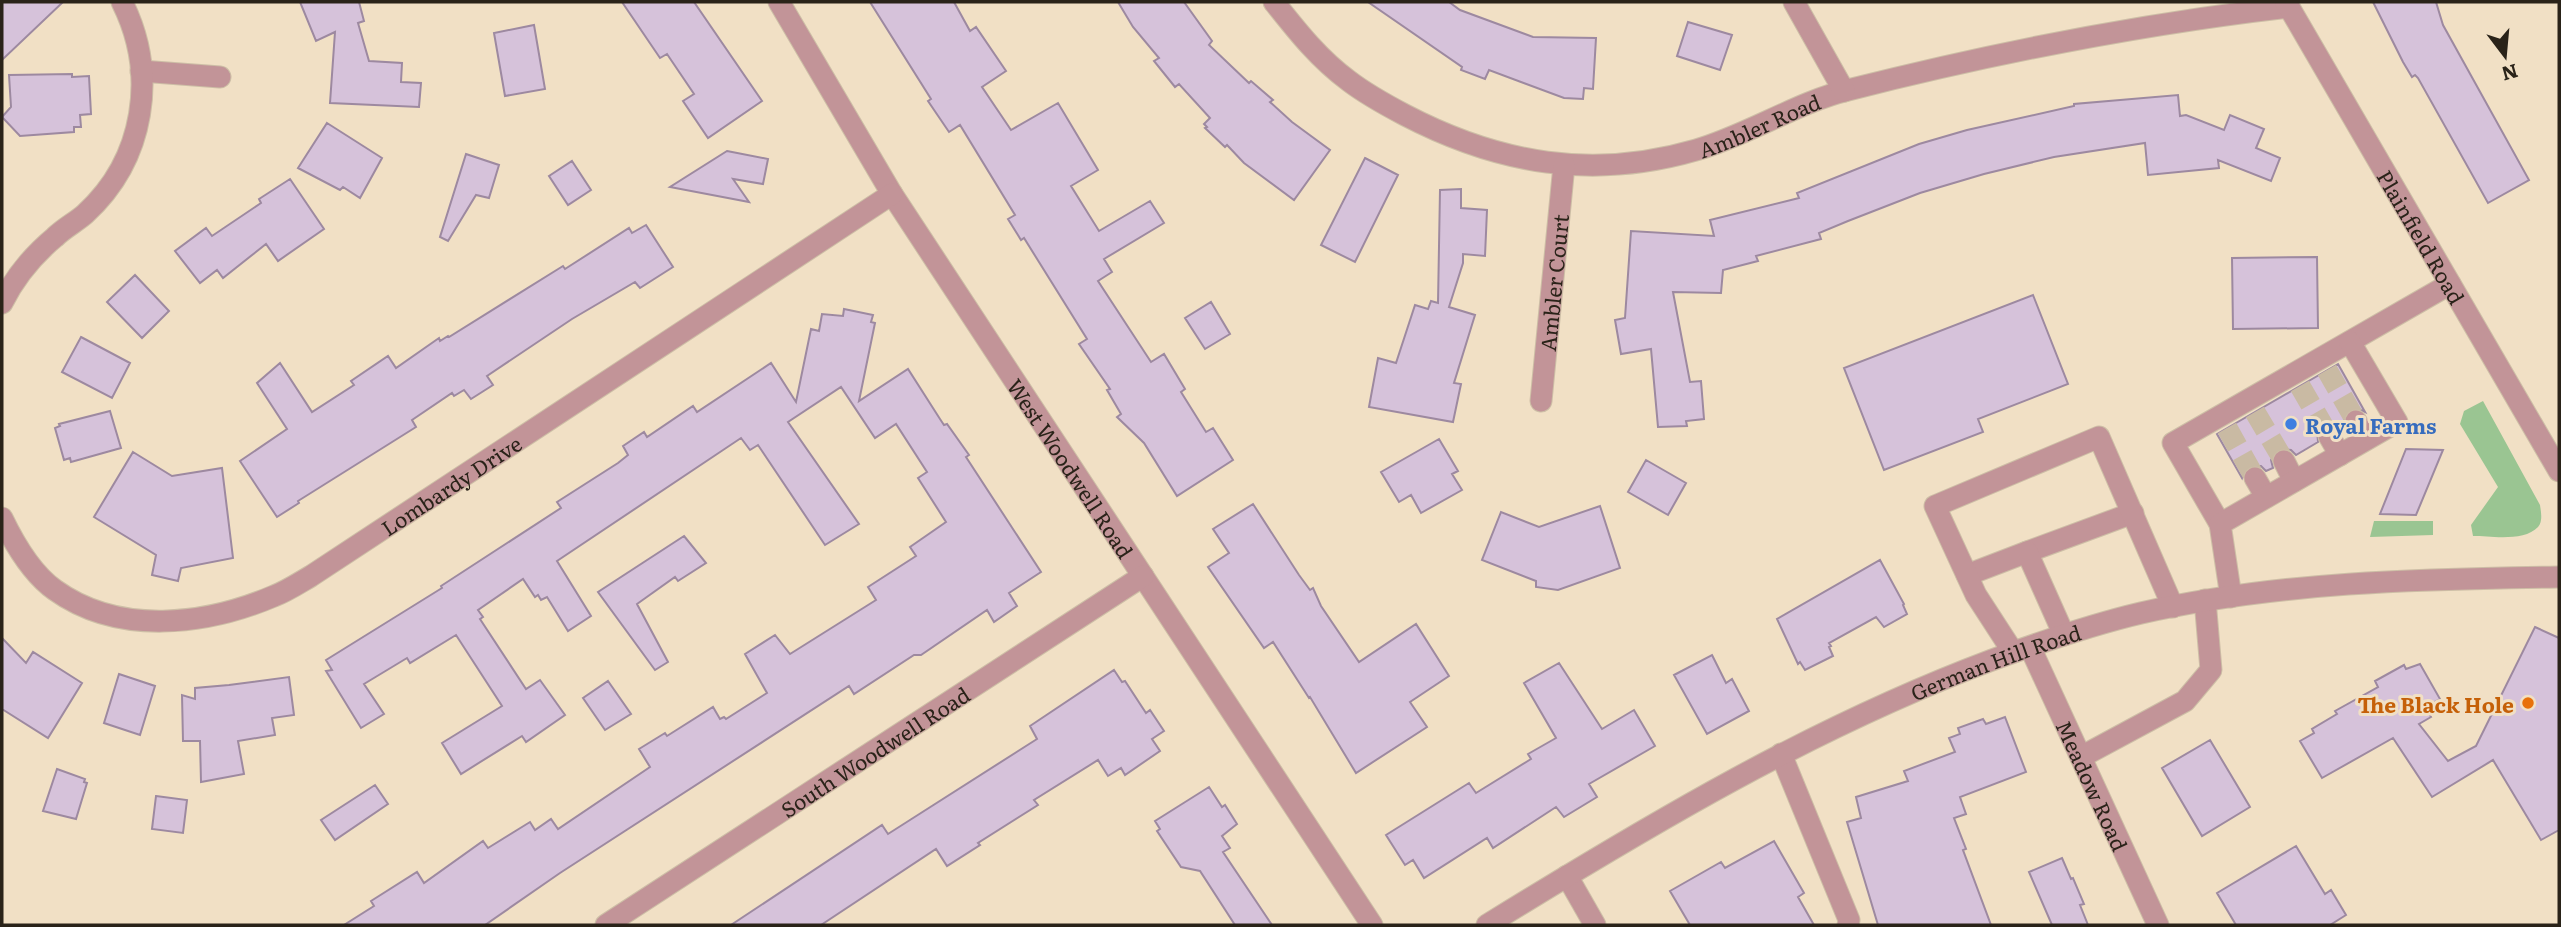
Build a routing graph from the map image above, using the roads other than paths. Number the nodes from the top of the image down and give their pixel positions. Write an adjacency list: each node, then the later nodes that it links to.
1 (122, 2): 6 (street)
2 (779, 2): 10 (street, West Woodwell Road)
3 (1274, 2): 9 (street, Ambler Road)
4 (1794, 2): 8 (street)
5 (2288, 4): 8 (street, Ambler Road); 11 (street, Plainfield Road)
6 (141, 71): 7 (street); 12 (street)
7 (220, 78)
8 (1844, 91): 9 (street, Ambler Road)
9 (1564, 165): 14 (street, Ambler Court)
10 (892, 194): 21 (street, Lombardy Drive); 25 (street, West Woodwell Road)
11 (2450, 284): 13 (street); 16 (street, Plainfield Road)
12 (2, 303)
13 (2350, 342): 18 (street); 22 (street)
14 (1541, 401)
15 (2284, 461): 18 (street)
16 (2559, 471)
17 (2255, 478): 19 (street)
18 (2294, 481): 19 (street)
19 (2266, 497): 22 (street)
20 (2133, 513): 23 (street); 24 (street, Meadow Road); 29 (street)
21 (2, 518)
22 (2220, 524): 27 (street)
23 (2026, 552): 24 (street); 30 (street)
24 (1968, 575): 31 (street, Meadow Road)
25 (1143, 576): 35 (street, South Woodwell Road); 36 (street, West Woodwell Road)
26 (2559, 577): 27 (street, German Hill Road)
27 (2231, 597): 28 (street, German Hill Road)
28 (2205, 600): 29 (street, German Hill Road); 33 (street)
29 (2174, 607): 30 (street, German Hill Road)
30 (2064, 635): 31 (street, German Hill Road)
31 (2022, 650): 32 (street, German Hill Road); 33 (street, Meadow Road)
32 (1781, 754): 34 (street, German Hill Road); 39 (street)
33 (2081, 757): 40 (street, Meadow Road)
34 (1567, 876): 37 (street, German Hill Road); 38 (street)
35 (606, 925)
36 (1372, 925)
37 (1487, 925)
38 (1595, 925)
39 (1848, 925)
40 (2158, 925)

